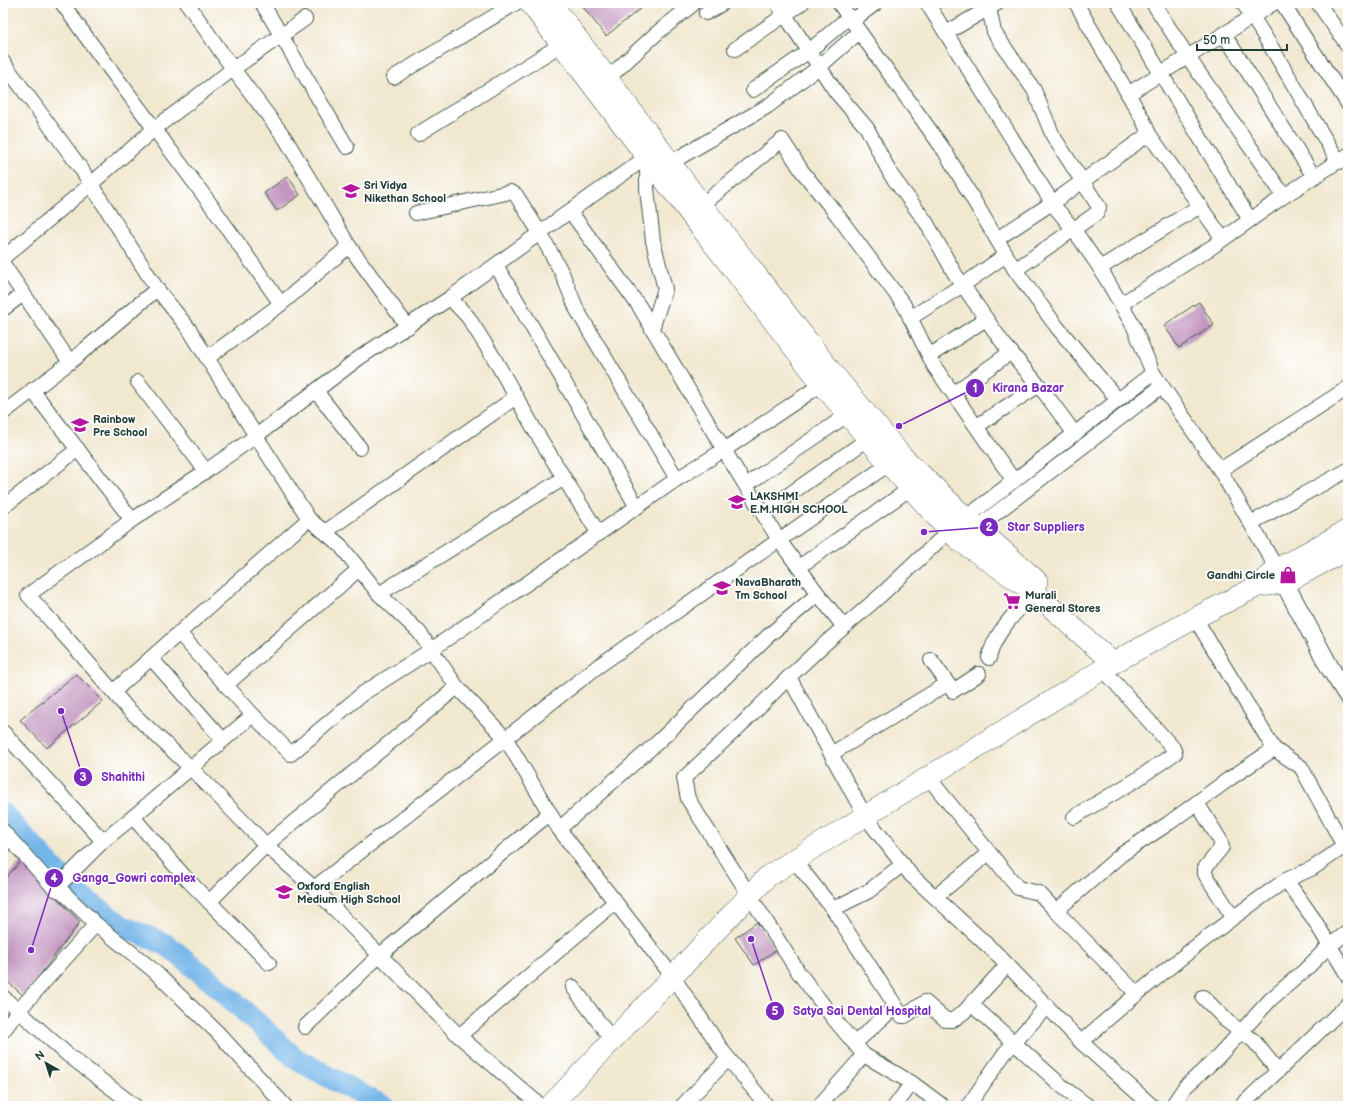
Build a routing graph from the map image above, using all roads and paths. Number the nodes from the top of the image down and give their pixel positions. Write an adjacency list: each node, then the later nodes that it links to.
1 (62, 3): 41 (street)
2 (187, 3): 34 (street)
3 (262, 3): 26 (street)
4 (692, 3): 37 (street)
5 (723, 3): 20 (street)
6 (802, 3): 19 (street)
7 (839, 3): 23 (street)
8 (876, 3): 23 (street)
9 (927, 3): 24 (street)
10 (1076, 3): 39 (street)
11 (1118, 3): 35 (street)
12 (1153, 3): 31 (street)
13 (1243, 3): 21 (street)
14 (1274, 3): 21 (street)
15 (1282, 3): 40 (street)
16 (1318, 3): 28 (street)
17 (534, 4): 27 (highway); 36 (street); 37 (highway)
18 (994, 5): 24 (street); 48 (street)
19 (780, 9): 29 (street); 30 (street)
20 (706, 13)
21 (1252, 16): 25 (street); 46 (street)
22 (305, 19): 26 (street)
23 (853, 23): 30 (street); 33 (street); 60 (street)
24 (946, 32): 51 (street)
25 (1224, 34): 31 (street); 47 (street)
26 (282, 36): 34 (street); 44 (street)
27 (562, 44): 42 (street); 45 (highway)
28 (1348, 46)
29 (735, 49)
30 (809, 51): 33 (street); 38 (street)
31 (1188, 57): 35 (street); 50 (street)
32 (3, 62): 49 (street)
33 (819, 68): 45 (street); 68 (street)
34 (233, 69): 41 (street); 61 (street)
35 (1160, 74): 39 (street); 56 (street)
36 (394, 77)
37 (608, 78): 45 (highway)
38 (753, 90)
39 (1128, 94): 43 (street)
40 (1348, 104)
41 (154, 129): 49 (street); 72 (street)
42 (418, 134)
43 (1149, 134): 48 (street); 53 (street)
44 (347, 147)
45 (659, 156): 52 (highway); 54 (street); 78 (street); 85 (highway)
46 (1343, 158): 47 (street)
47 (1314, 177): 50 (street)
48 (1083, 181): 51 (street); 57 (street)
49 (90, 184): 63 (street); 69 (street)
50 (1284, 196): 56 (street)
51 (1052, 203): 57 (street); 60 (street)
52 (702, 205): 75 (street); 117 (highway)
53 (1200, 206): 59 (street); 66 (street)
54 (570, 211): 58 (street); 78 (street)
55 (416, 213): 58 (street)
56 (1250, 220): 59 (street)
57 (1074, 230): 66 (street); 67 (street)
58 (540, 233): 65 (street); 108 (street)
59 (1223, 239): 73 (street)
60 (997, 240): 62 (street)
61 (349, 246): 72 (street); 77 (street)
62 (1006, 255): 67 (street); 68 (street)
63 (3, 258)
64 (3, 264): 70 (street)
65 (496, 265): 71 (street); 113 (street)
66 (1100, 268): 73 (street)
67 (1015, 270): 93 (street)
68 (963, 285): 75 (street); 76 (street)
69 (157, 289): 81 (street); 82 (street)
70 (23, 294): 74 (street); 82 (street)
71 (450, 298): 77 (street); 92 (street)
72 (281, 304): 81 (street)
73 (1121, 304): 83 (street)
74 (3, 309)
75 (910, 318): 80 (street)
76 (986, 319): 79 (street); 80 (street)
77 (408, 327): 90 (street)
78 (652, 329): 102 (street)
79 (1010, 352): 86 (street); 91 (street)
80 (929, 356): 91 (street)
81 (207, 358): 98 (street)
82 (70, 362): 89 (street)
83 (1153, 373): 87 (street); 93 (street)
84 (138, 382): 106 (street)
85 (822, 384): 95 (highway); 102 (street)
86 (1039, 385): 96 (street); 97 (street)
87 (1162, 386): 104 (street); 117 (street)
88 (1348, 388): 104 (street)
89 (32, 390): 94 (street); 101 (street)
90 (316, 391): 98 (street); 100 (street)
91 (954, 393): 96 (street)
92 (516, 397): 107 (street); 120 (street)
93 (1118, 400): 97 (street)
94 (3, 413)
95 (847, 415): 99 (highway); 110 (street)
96 (977, 426): 109 (street)
97 (1075, 434): 109 (street)
98 (256, 436): 106 (street); 115 (street)
99 (868, 439): 103 (highway); 114 (street)
100 (360, 448)
101 (78, 449): 112 (street); 116 (street)
102 (724, 450): 108 (street); 110 (street)
103 (889, 464): 111 (highway); 123 (street)
104 (1220, 470): 118 (street)
105 (1348, 470): 118 (street)
106 (206, 471): 116 (street)
107 (564, 478): 121 (street); 129 (street)
108 (677, 479): 113 (street)
109 (1014, 481): 117 (street)
110 (746, 485): 114 (street)
111 (911, 488): 122 (highway); 125 (street)
112 (3, 507)
113 (637, 507): 121 (street)
114 (763, 513): 123 (street)
115 (310, 519): 120 (street); 133 (street)
116 (132, 520): 144 (street)
117 (972, 522): 122 (street); 138 (highway)
118 (1251, 523): 127 (street)
119 (1348, 530): 127 (highway)
120 (325, 532): 126 (street)
121 (599, 534): 134 (street)
122 (954, 536): 128 (highway); 132 (street)
123 (780, 540): 125 (street); 148 (street)
124 (1348, 550): 127 (highway)
125 (799, 567): 130 (street)
126 (359, 569): 129 (street); 142 (street)
127 (1281, 576): 131 (highway); 145 (main road)
128 (1034, 592): 136 (street); 138 (highway)
129 (379, 594): 134 (street)
130 (818, 594): 132 (street); 159 (street)
131 (1194, 618): 138 (highway); 150 (street)
132 (844, 627): 140 (street)
133 (179, 633): 135 (street); 142 (street)
134 (432, 650): 143 (street); 146 (street)
135 (151, 658): 144 (street); 149 (street)
136 (989, 658)
137 (931, 660): 141 (street)
138 (1113, 663): 153 (highway); 158 (street)
139 (979, 674): 141 (street)
140 (789, 677): 151 (street); 170 (street)
141 (947, 684): 151 (street)
142 (226, 685): 146 (street)
143 (457, 687): 148 (street); 162 (street)
144 (113, 692): 152 (street)
145 (1348, 695)
146 (252, 715): 149 (street)
147 (3, 732): 161 (street)
148 (506, 739): 155 (street); 168 (street)
149 (223, 740): 152 (street)
150 (1274, 749): 154 (street); 163 (street)
151 (831, 754): 156 (street)
152 (190, 767): 157 (street); 162 (street)
153 (928, 777): 156 (highway); 164 (street)
154 (1197, 803): 175 (street); 176 (street)
155 (550, 813): 159 (street); 180 (street)
156 (865, 816): 165 (highway); 166 (street)
157 (133, 817): 161 (street); 172 (street)
158 (1074, 817)
159 (559, 829): 173 (street)
160 (3, 831): 169 (street)
161 (103, 841): 169 (street)
162 (266, 845): 168 (street); 172 (street)
163 (1346, 847): 167 (street)
164 (989, 853): 171 (street); 175 (street)
165 (794, 860): 170 (highway); 174 (street)
166 (903, 864): 171 (street); 174 (street)
167 (1286, 880): 176 (street); 179 (street)
168 (314, 888): 180 (street)
169 (55, 889): 177 (street)
170 (750, 895): 183 (highway); 201 (street)
171 (935, 897): 182 (street)
172 (209, 902): 181 (street)
173 (615, 902): 183 (street); 197 (street)
174 (833, 909): 192 (street)
175 (1056, 911): 186 (street)
176 (1233, 917): 186 (street)
177 (96, 924): 193 (street); 207 (street)
178 (1348, 932): 179 (street)
179 (1329, 946): 184 (street); 196 (street)
180 (380, 955): 194 (street); 197 (street)
181 (269, 963)
182 (1008, 965): 189 (street); 191 (street)
183 (673, 976): 198 (highway); 203 (street)
184 (1348, 976)
185 (574, 987): 198 (street)
186 (1137, 994): 199 (street)
187 (3, 997): 193 (street)
188 (1203, 997): 196 (street)
189 (971, 1004): 192 (street); 200 (street)
190 (1348, 1004): 204 (street)
191 (1046, 1006): 199 (street); 200 (street)
192 (895, 1007): 201 (street)
193 (18, 1011): 195 (street); 206 (street)
194 (305, 1027)
195 (3, 1031)
196 (1242, 1031): 204 (street); 218 (street)
197 (459, 1036): 208 (street)
198 (612, 1040): 209 (highway)
199 (1081, 1042): 217 (street)
200 (1014, 1043): 215 (street); 216 (street)
201 (855, 1044): 202 (street)
202 (864, 1055): 205 (street); 212 (street)
203 (728, 1058): 210 (street); 211 (street)
204 (1278, 1071): 219 (street)
205 (912, 1083): 213 (street); 214 (street)
206 (135, 1106)
207 (286, 1106)
208 (541, 1106)
209 (550, 1106)
210 (682, 1106)
211 (767, 1106)
212 (819, 1106)
213 (895, 1106)
214 (943, 1106)
215 (968, 1106)
216 (1088, 1106)
217 (1152, 1106)
218 (1172, 1106)
219 (1241, 1106)

